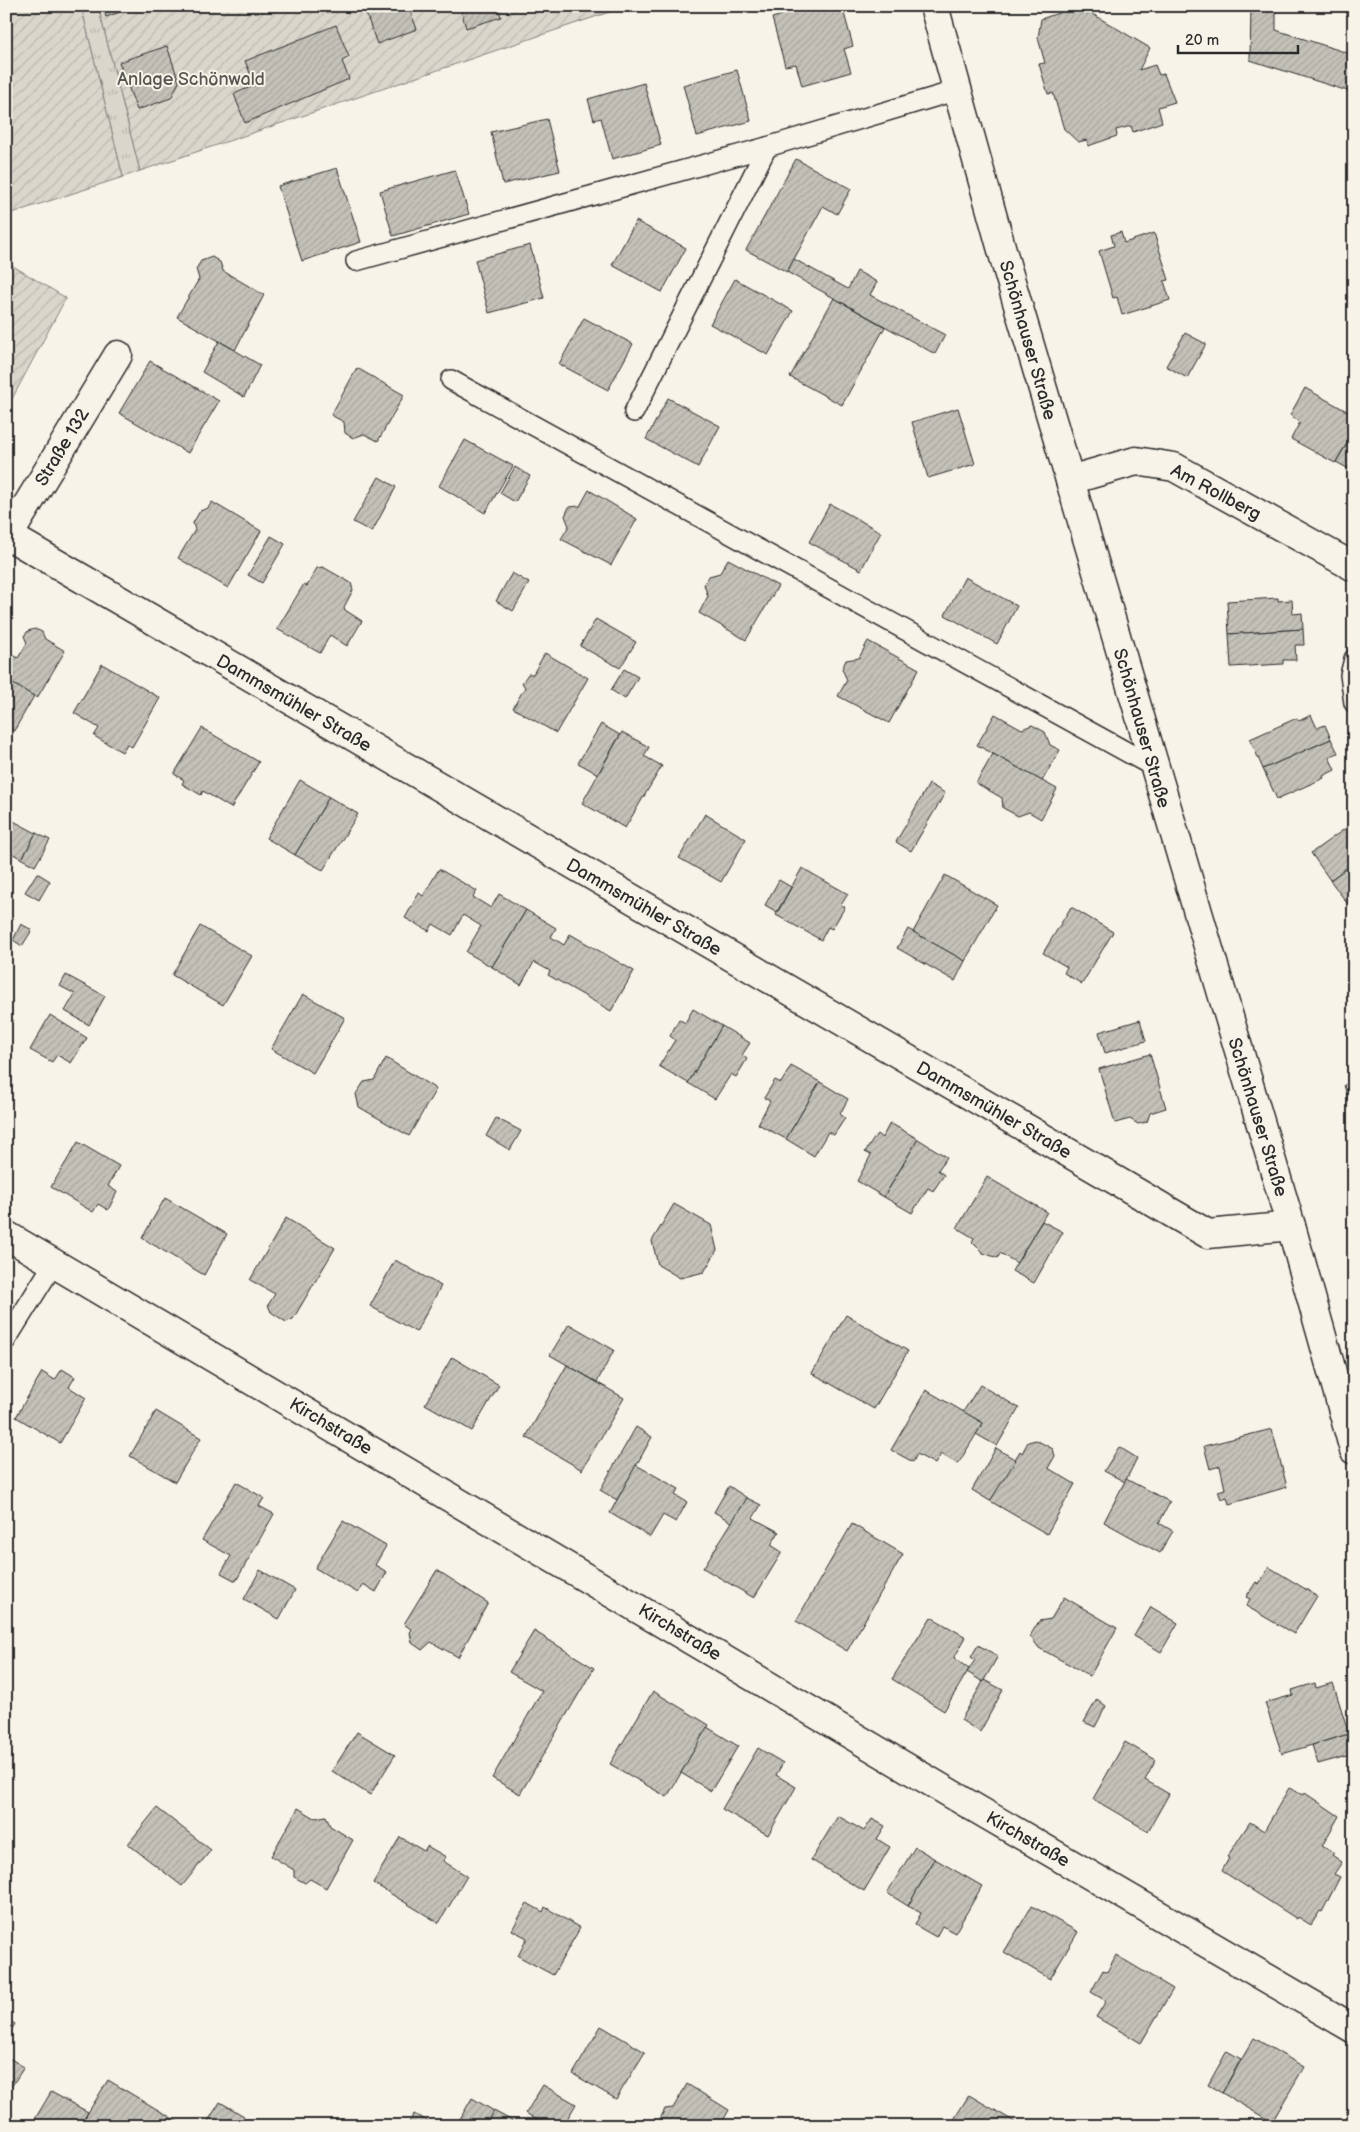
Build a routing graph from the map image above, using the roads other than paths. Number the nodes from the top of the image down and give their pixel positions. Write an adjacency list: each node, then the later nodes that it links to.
1 (934, 6): 2 (street, Schönhauser Straße)
2 (958, 90): 3 (lane); 8 (street, Schönhauser Straße)
3 (767, 147): 4 (lane); 7 (lane)
4 (356, 261)
5 (118, 355): 9 (street, Straße 132)
6 (452, 380): 13 (lane)
7 (634, 412)
8 (1070, 480): 10 (street, Am Rollberg); 13 (street, Schönhauser Straße)
9 (8, 538): 14 (street, Dammsmühler Straße)
10 (1354, 567)
11 (1354, 659): 12 (lane)
12 (1354, 703)
13 (1154, 767): 14 (street, Schönhauser Straße)
14 (1291, 1226): 18 (street, Schönhauser Straße)
15 (6, 1235): 16 (street, Kirchstraße)
16 (54, 1263): 17 (lane); 19 (street, Kirchstraße)
17 (6, 1340)
18 (1351, 1434)
19 (1354, 2029)

